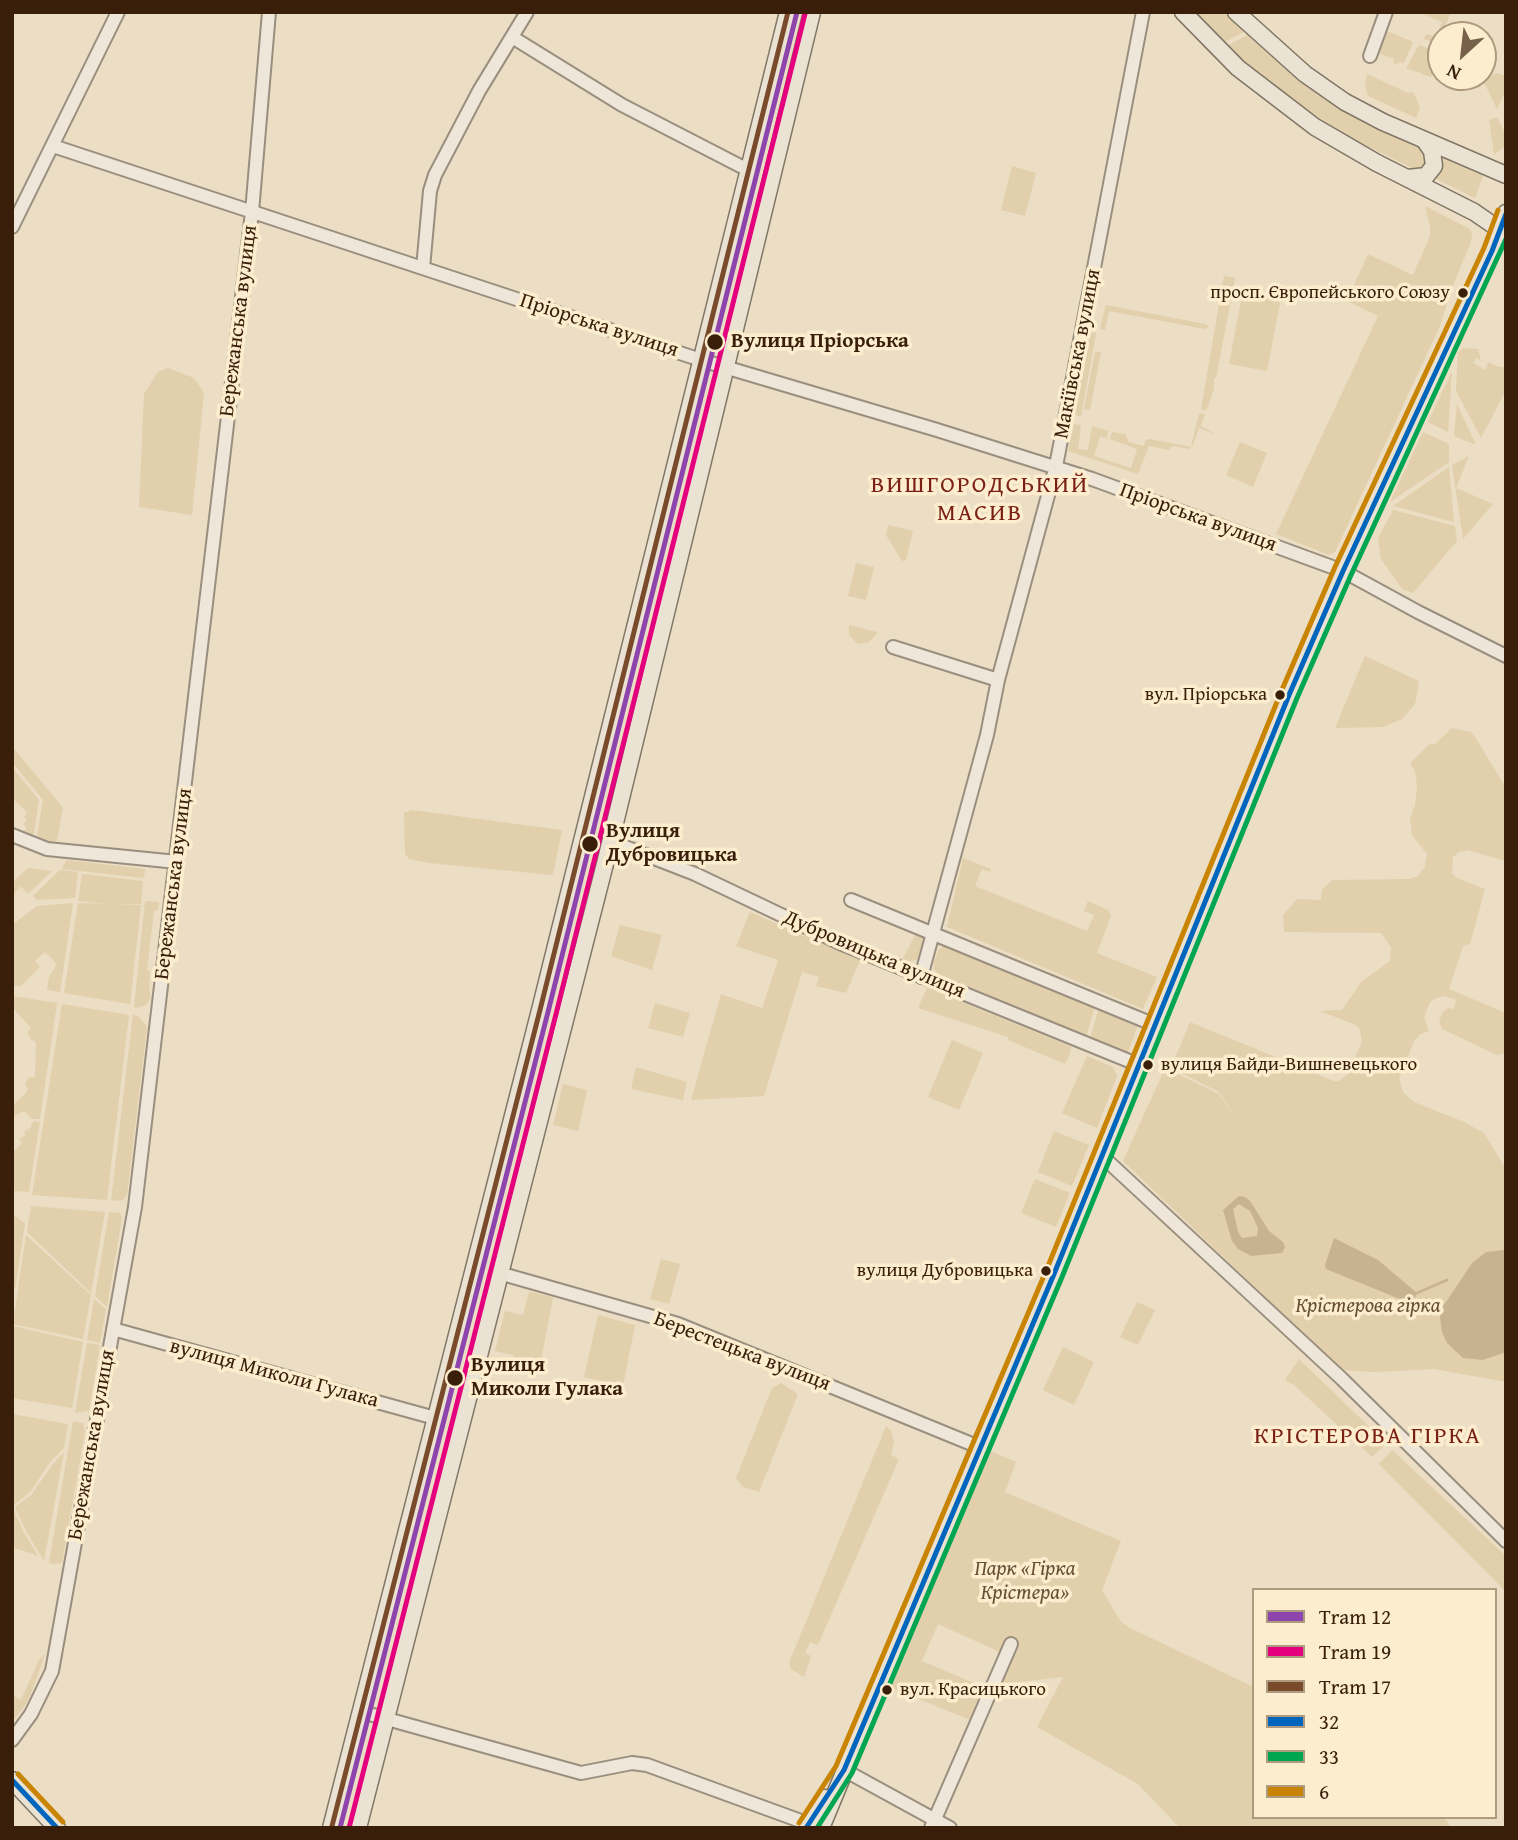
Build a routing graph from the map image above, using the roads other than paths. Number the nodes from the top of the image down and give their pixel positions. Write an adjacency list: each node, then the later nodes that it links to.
1 (118, 12): 13 (street)
2 (269, 12): 17 (street, Бережанська вулиця)
3 (527, 12): 10 (street)
4 (788, 12): 14 (main road)
5 (812, 12): 24 (main road)
6 (1143, 12): 25 (street, Макіївська вулиця)
7 (1184, 12): 16 (main road)
8 (1236, 12): 12 (main road)
9 (1386, 12): 11 (street)
10 (512, 37): 14 (street); 22 (street)
11 (1370, 56)
12 (1425, 141): 15 (main road); 16 (main road)
13 (53, 146): 17 (street, Пріорська вулиця); 19 (street)
14 (750, 171): 23 (main road)
15 (1506, 175)
16 (1408, 178): 21 (main road)
17 (252, 212): 22 (street, Пріорська вулиця); 32 (street, Бережанська вулиця)
18 (1506, 213): 21 (main road)
19 (16, 215): 20 (street)
20 (12, 227)
21 (1503, 232): 26 (main road)
22 (423, 268): 23 (street, Пріорська вулиця)
23 (701, 360): 24 (street, Пріорська вулиця); 41 (main road)
24 (725, 366): 25 (street, Пріорська вулиця); 31 (main road)
25 (1056, 466): 26 (street, Пріорська вулиця); 29 (street, Макіївська вулиця)
26 (1343, 571): 28 (street, Пріорська вулиця); 36 (main road)
27 (893, 647): 29 (street)
28 (1506, 656)
29 (998, 680): 34 (street, Макіївська вулиця)
30 (12, 835): 32 (street)
31 (610, 841): 35 (street, Дубровицька вулиця); 39 (main road)
32 (177, 862): 40 (street, Бережанська вулиця)
33 (851, 900): 34 (street, Дубровицька вулиця)
34 (933, 934): 35 (street, Макіївська вулиця); 36 (street, Дубровицька вулиця)
35 (921, 976): 37 (street, Дубровицька вулиця)
36 (1155, 1026): 37 (main road)
37 (1139, 1065): 38 (main road)
38 (1102, 1156): 42 (main road); 43 (street)
39 (499, 1273): 42 (street, Берестецька вулиця); 46 (main road)
40 (113, 1329): 41 (street, вулиця Миколи Гулака); 47 (street, Бережанська вулиця)
41 (435, 1418): 45 (main road)
42 (979, 1447): 48 (main road)
43 (1506, 1541)
44 (1011, 1644): 50 (street)
45 (362, 1712): 46 (street); 53 (main road)
46 (385, 1718): 51 (street); 54 (main road)
47 (12, 1740)
48 (844, 1770): 50 (street); 51 (main road)
49 (12, 1780): 52 (main road)
50 (933, 1824): 55 (street)
51 (812, 1826)
52 (57, 1828)
53 (331, 1828)
54 (358, 1828)
55 (950, 1828)

